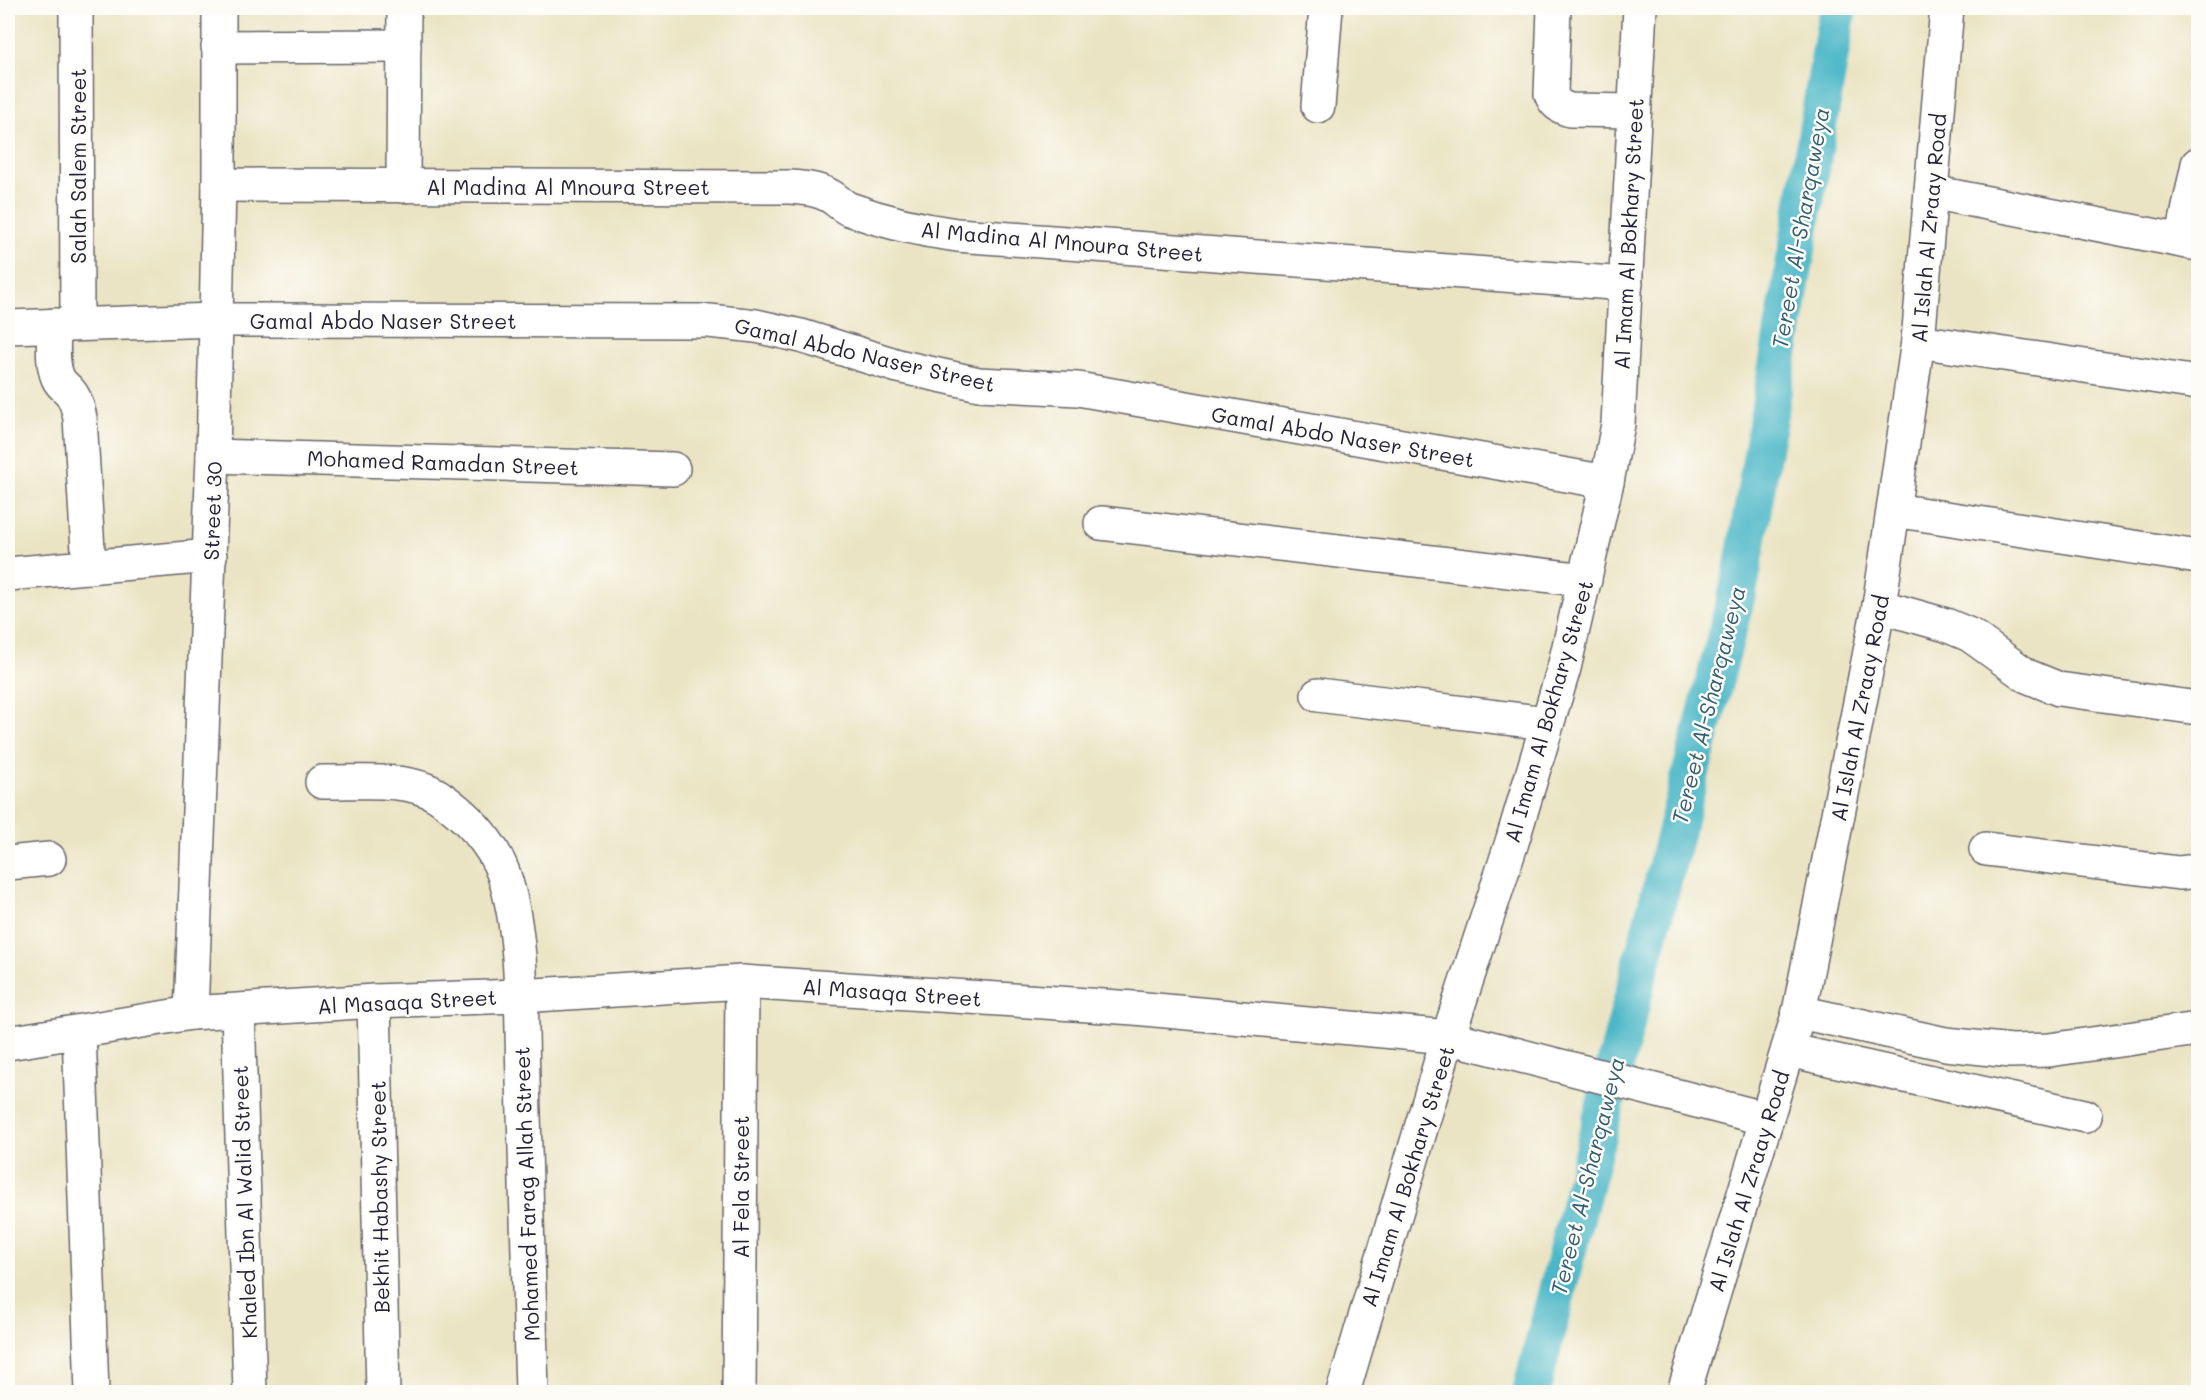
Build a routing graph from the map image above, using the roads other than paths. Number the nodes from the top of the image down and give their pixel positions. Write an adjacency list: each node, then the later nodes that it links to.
1 (76, 8): 19 (street, Salah Salem Street)
2 (219, 8): 9 (street, Street 30)
3 (404, 8): 8 (street)
4 (1326, 8): 10 (street)
5 (1554, 8): 11 (street)
6 (1640, 8): 11 (street, Al Imam Al Bokhary Street)
7 (1947, 8): 15 (street, Al Islah Al Zraay Road)
8 (404, 46): 9 (street); 14 (street)
9 (218, 47): 13 (street, Street 30)
10 (1318, 106)
11 (1634, 111): 17 (street, Al Imam Al Bokhary Street)
12 (2199, 164): 16 (street)
13 (219, 185): 14 (street, Al Madina Al Mnoura Street); 18 (street, Street 30)
14 (402, 186): 17 (street, Al Madina Al Mnoura Street)
15 (1931, 192): 16 (street); 21 (street, Al Islah Al Zraay Road)
16 (2190, 242)
17 (1626, 284): 25 (street, Al Imam Al Bokhary Street)
18 (215, 320): 19 (street, Gamal Abdo Naser Street); 23 (street, Street 30); 25 (street, Gamal Abdo Naser Street)
19 (65, 325): 20 (street, Gamal Abdo Naser Street); 30 (street, Salah Salem Street)
20 (8, 327)
21 (1918, 341): 22 (street); 26 (street, Al Islah Al Zraay Road)
22 (2199, 383)
23 (213, 456): 24 (street, Mohamed Ramadan Street); 28 (street, Street 30)
24 (673, 468)
25 (1607, 482): 32 (street, Al Imam Al Bokhary Street)
26 (1894, 510): 29 (street); 33 (street, Al Islah Al Zraay Road)
27 (1101, 523): 32 (street)
28 (210, 556): 30 (street); 47 (street, Street 30)
29 (2199, 557)
30 (89, 567): 31 (street)
31 (8, 574)
32 (1585, 580): 36 (street, Al Imam Al Bokhary Street)
33 (1879, 606): 35 (street); 46 (street, Al Islah Al Zraay Road)
34 (1318, 696): 36 (street)
35 (2199, 708)
36 (1546, 723): 50 (street, Al Imam Al Bokhary Street)
37 (322, 782): 43 (street, Mohamed Farag Allah Street)
38 (1986, 849): 41 (street)
39 (49, 859): 40 (street)
40 (8, 863)
41 (2199, 871)
42 (742, 982): 43 (street, Al Masaqa Street); 50 (street, Al Masaqa Street); 59 (street, Al Fela Street)
43 (520, 996): 44 (street, Al Masaqa Street); 58 (street, Mohamed Farag Allah Street)
44 (374, 1001): 45 (street, Al Masaqa Street); 57 (street, Bekhit Habashy Street)
45 (238, 1011): 47 (street, Al Masaqa Street); 56 (street, Khaled Ibn Al Walid Street)
46 (1799, 1012): 48 (street); 52 (street, Al Islah Al Zraay Road)
47 (191, 1014): 49 (street, Al Masaqa Street)
48 (2199, 1029)
49 (79, 1032): 51 (street, Al Masaqa Street); 55 (street)
50 (1448, 1036): 54 (street, Al Masaqa Street); 60 (street, Al Imam Al Bokhary Street)
51 (8, 1043)
52 (1788, 1050): 53 (street); 54 (street, Al Islah Al Zraay Road)
53 (2085, 1116)
54 (1767, 1119): 61 (street, Al Islah Al Zraay Road)
55 (92, 1392)
56 (250, 1392)
57 (383, 1392)
58 (532, 1392)
59 (739, 1392)
60 (1343, 1392)
61 (1684, 1392)

